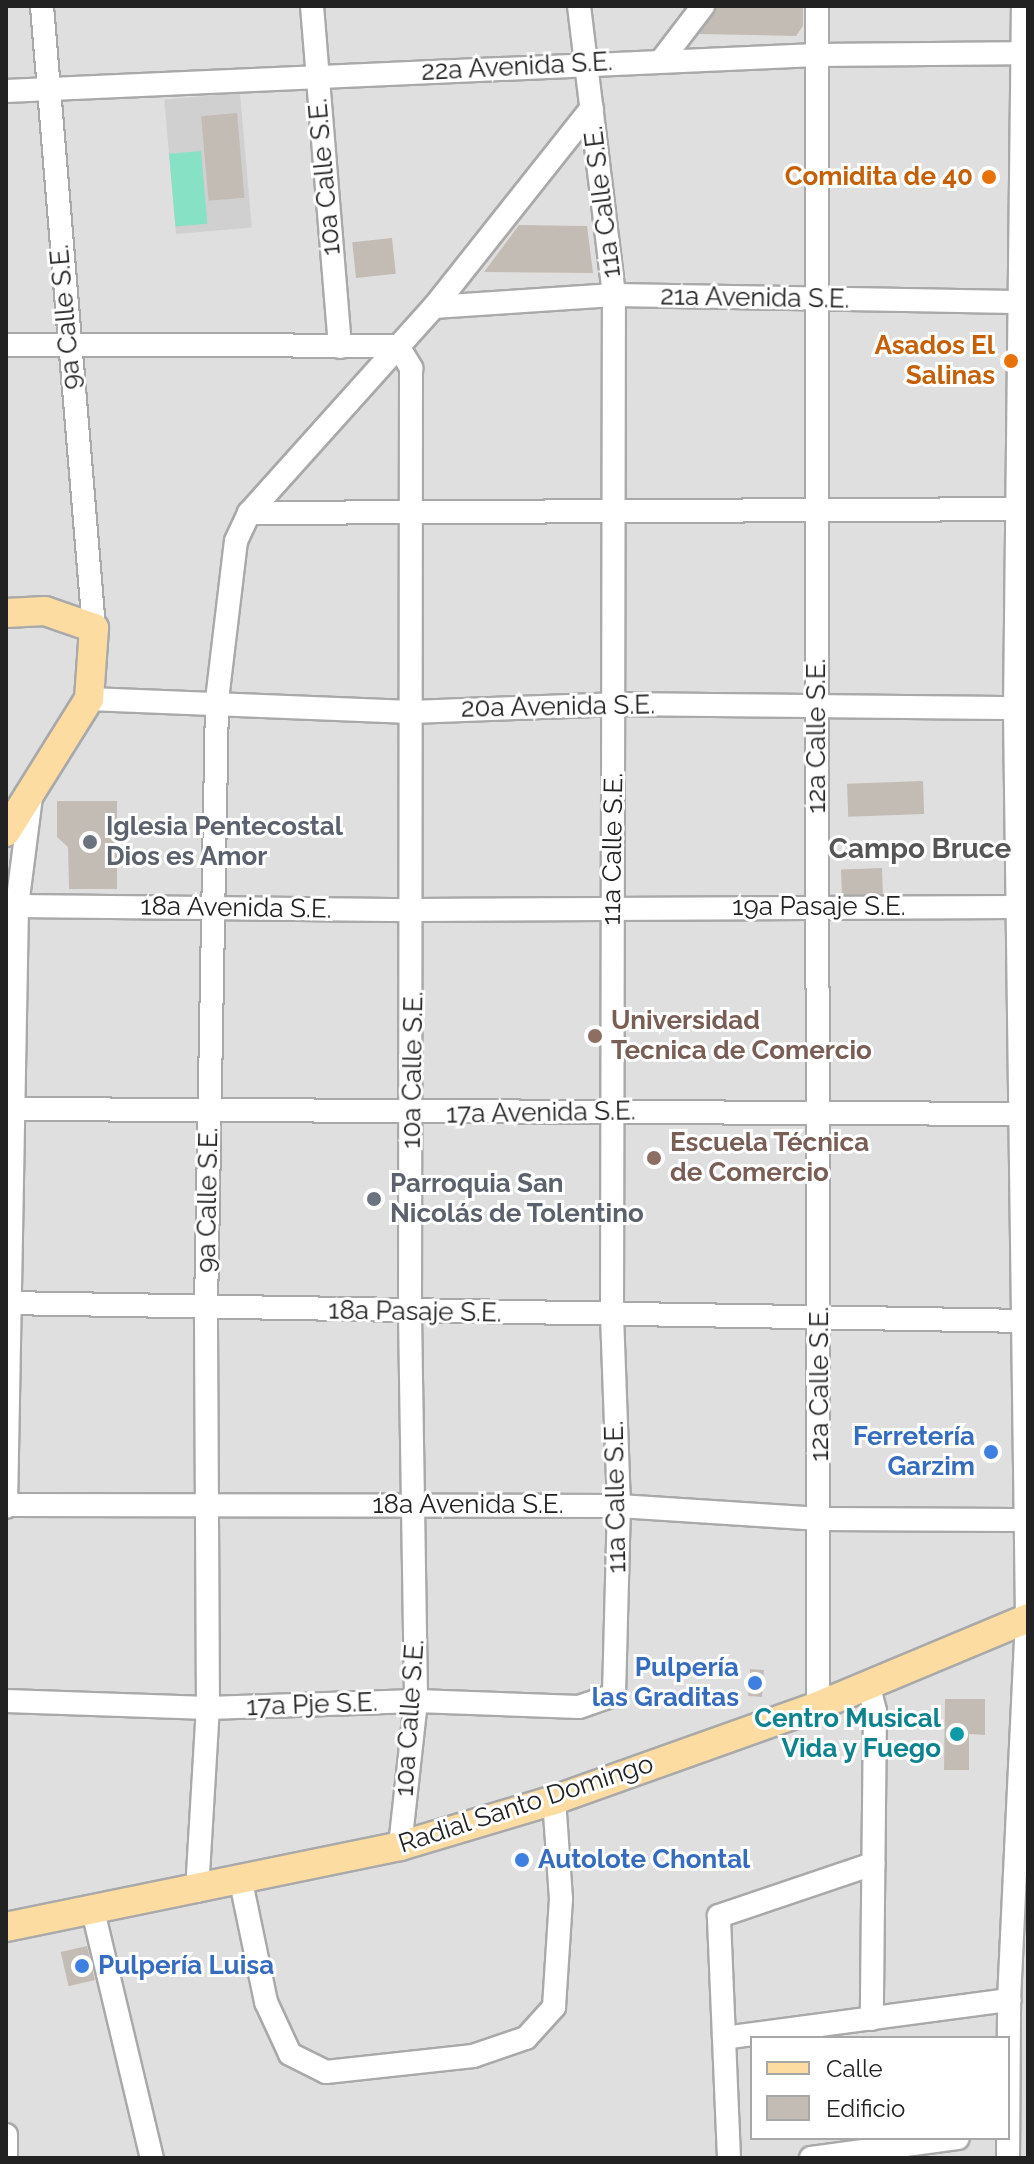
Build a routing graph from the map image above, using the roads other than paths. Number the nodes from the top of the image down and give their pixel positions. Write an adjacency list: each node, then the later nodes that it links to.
1 (42, 6): 12 (street, 9a Calle S.E.)
2 (312, 6): 11 (street, 10a Calle S.E.)
3 (579, 6): 10 (street, 11a Calle S.E.)
4 (703, 6): 9 (street)
5 (817, 6): 8 (street, 12a Calle S.E.)
6 (1023, 6): 7 (street)
7 (1025, 53): 8 (street, 22a Avenida S.E.); 17 (street)
8 (816, 55): 9 (street, 22a Avenida S.E.); 16 (street, 12a Calle S.E.)
9 (661, 61): 10 (street, 22a Avenida S.E.)
10 (583, 63): 11 (street, 22a Avenida S.E.); 14 (street, 11a Calle S.E.)
11 (317, 76): 12 (street, 22a Avenida S.E.); 22 (street, 10a Calle S.E.)
12 (49, 89): 13 (street, 22a Avenida S.E.); 19 (street, 9a Calle S.E.)
13 (6, 91)
14 (592, 108): 15 (street, 11a Calle S.E.); 18 (street)
15 (614, 295): 16 (street, 21a Avenida S.E.); 18 (street, 21a Avenida S.E.); 23 (street, 11a Calle S.E.)
16 (816, 299): 17 (street, 21a Avenida S.E.); 24 (street, 12a Calle S.E.)
17 (1024, 302): 25 (street)
18 (434, 307): 21 (street)
19 (67, 342): 20 (street); 22 (street); 29 (street, 9a Calle S.E.)
20 (6, 345)
21 (398, 346): 22 (street); 26 (street, 10a Calle S.E.); 27 (street)
22 (340, 347)
23 (615, 507): 24 (street); 26 (street); 32 (street, 11a Calle S.E.)
24 (817, 509): 25 (street); 33 (street, 12a Calle S.E.)
25 (1022, 509): 34 (street)
26 (414, 512): 27 (street); 35 (street, 10a Calle S.E.)
27 (249, 513): 31 (street, 9a Calle S.E.)
28 (6, 613): 29 (main road)
29 (94, 628): 30 (main road)
30 (89, 699): 31 (street, 20a Avenida S.E.); 36 (main road)
31 (217, 700): 35 (street, 20a Avenida S.E.); 39 (street, 9a Calle S.E.)
32 (615, 704): 33 (street, 20a Avenida S.E.); 35 (street, 20a Avenida S.E.); 40 (street, 11a Calle S.E.)
33 (818, 706): 34 (street, 20a Avenida S.E.); 41 (street, 12a Calle S.E.)
34 (1021, 708): 42 (street)
35 (411, 712): 43 (street, 10a Calle S.E.)
36 (32, 789): 37 (main road); 38 (street)
37 (6, 832)
38 (11, 904): 39 (street, 18a Avenida S.E.); 44 (street)
39 (213, 906): 43 (street, 18a Avenida S.E.); 45 (street, 9a Calle S.E.)
40 (611, 907): 41 (street, 19a Pasaje S.E.); 43 (street, 18a Avenida S.E.); 46 (street, 11a Calle S.E.)
41 (817, 907): 42 (street, 19a Pasaje S.E.); 47 (street, 12a Calle S.E.)
42 (1023, 907): 49 (street)
43 (415, 910): 48 (street, 10a Calle S.E.)
44 (10, 1109): 45 (street, 17a Avenida S.E.); 50 (street)
45 (210, 1110): 48 (street, 17a Avenida S.E.); 51 (street, 9a Calle S.E.)
46 (613, 1112): 47 (street, 17a Avenida S.E.); 48 (street, 17a Avenida S.E.); 53 (street, 11a Calle S.E.)
47 (819, 1113): 49 (street, 17a Avenida S.E.); 54 (street, 12a Calle S.E.)
48 (412, 1114): 52 (street, 10a Calle S.E.)
49 (1024, 1114): 55 (street)
50 (8, 1303): 51 (street, 18a Pasaje S.E.); 58 (street)
51 (206, 1307): 52 (street, 18a Pasaje S.E.); 56 (street, 9a Calle S.E.)
52 (410, 1314): 53 (street, 18a Pasaje S.E.); 57 (street, 10a Calle S.E.)
53 (612, 1314): 54 (street, 18a Pasaje S.E.); 59 (street, 11a Calle S.E.)
54 (820, 1317): 55 (street); 60 (street, 12a Calle S.E.)
55 (1025, 1321): 61 (street)
56 (209, 1504): 57 (street, 18a Avenida S.E.); 58 (street, 18a Avenida S.E.); 68 (street, 9a Calle S.E.)
57 (417, 1504): 59 (street, 18a Avenida S.E.); 66 (street, 10a Calle S.E.)
58 (6, 1506)
59 (619, 1506): 60 (street, 18a Avenida S.E.); 64 (street, 11a Calle S.E.)
60 (821, 1519): 61 (street, 18a Avenida S.E.); 67 (street, 12a Calle S.E.)
61 (1026, 1520): 62 (street)
62 (1028, 1618): 63 (main road, Radial Santo Domingo); 70 (street)
63 (869, 1687): 67 (main road, Radial Santo Domingo); 72 (street)
64 (614, 1695): 66 (street, 17a Pje S.E.)
65 (6, 1701): 68 (street, 17a Pje S.E.)
66 (416, 1701): 68 (street, 17a Pje S.E.); 71 (street, 10a Calle S.E.)
67 (818, 1706): 69 (main road, Radial Santo Domingo)
68 (208, 1708): 74 (street, 9a Calle S.E.)
69 (554, 1800): 71 (main road, Radial Santo Domingo); 73 (street)
70 (1022, 1844): 77 (street)
71 (400, 1846): 73 (main road, Radial Santo Domingo)
72 (873, 1864): 78 (street); 79 (street)
73 (241, 1882): 74 (main road, Radial Santo Domingo)
74 (197, 1891): 75 (main road, Radial Santo Domingo)
75 (93, 1911): 76 (main road, Radial Santo Domingo); 84 (street)
76 (6, 1927)
77 (1009, 2000): 78 (street); 80 (street)
78 (872, 2019): 79 (street)
79 (724, 2038): 85 (street)
80 (1015, 2131): 87 (street)
81 (6, 2135): 83 (street)
82 (943, 2140): 86 (street)
83 (6, 2158)
84 (152, 2158)
85 (729, 2158)
86 (811, 2158)
87 (1008, 2158)

